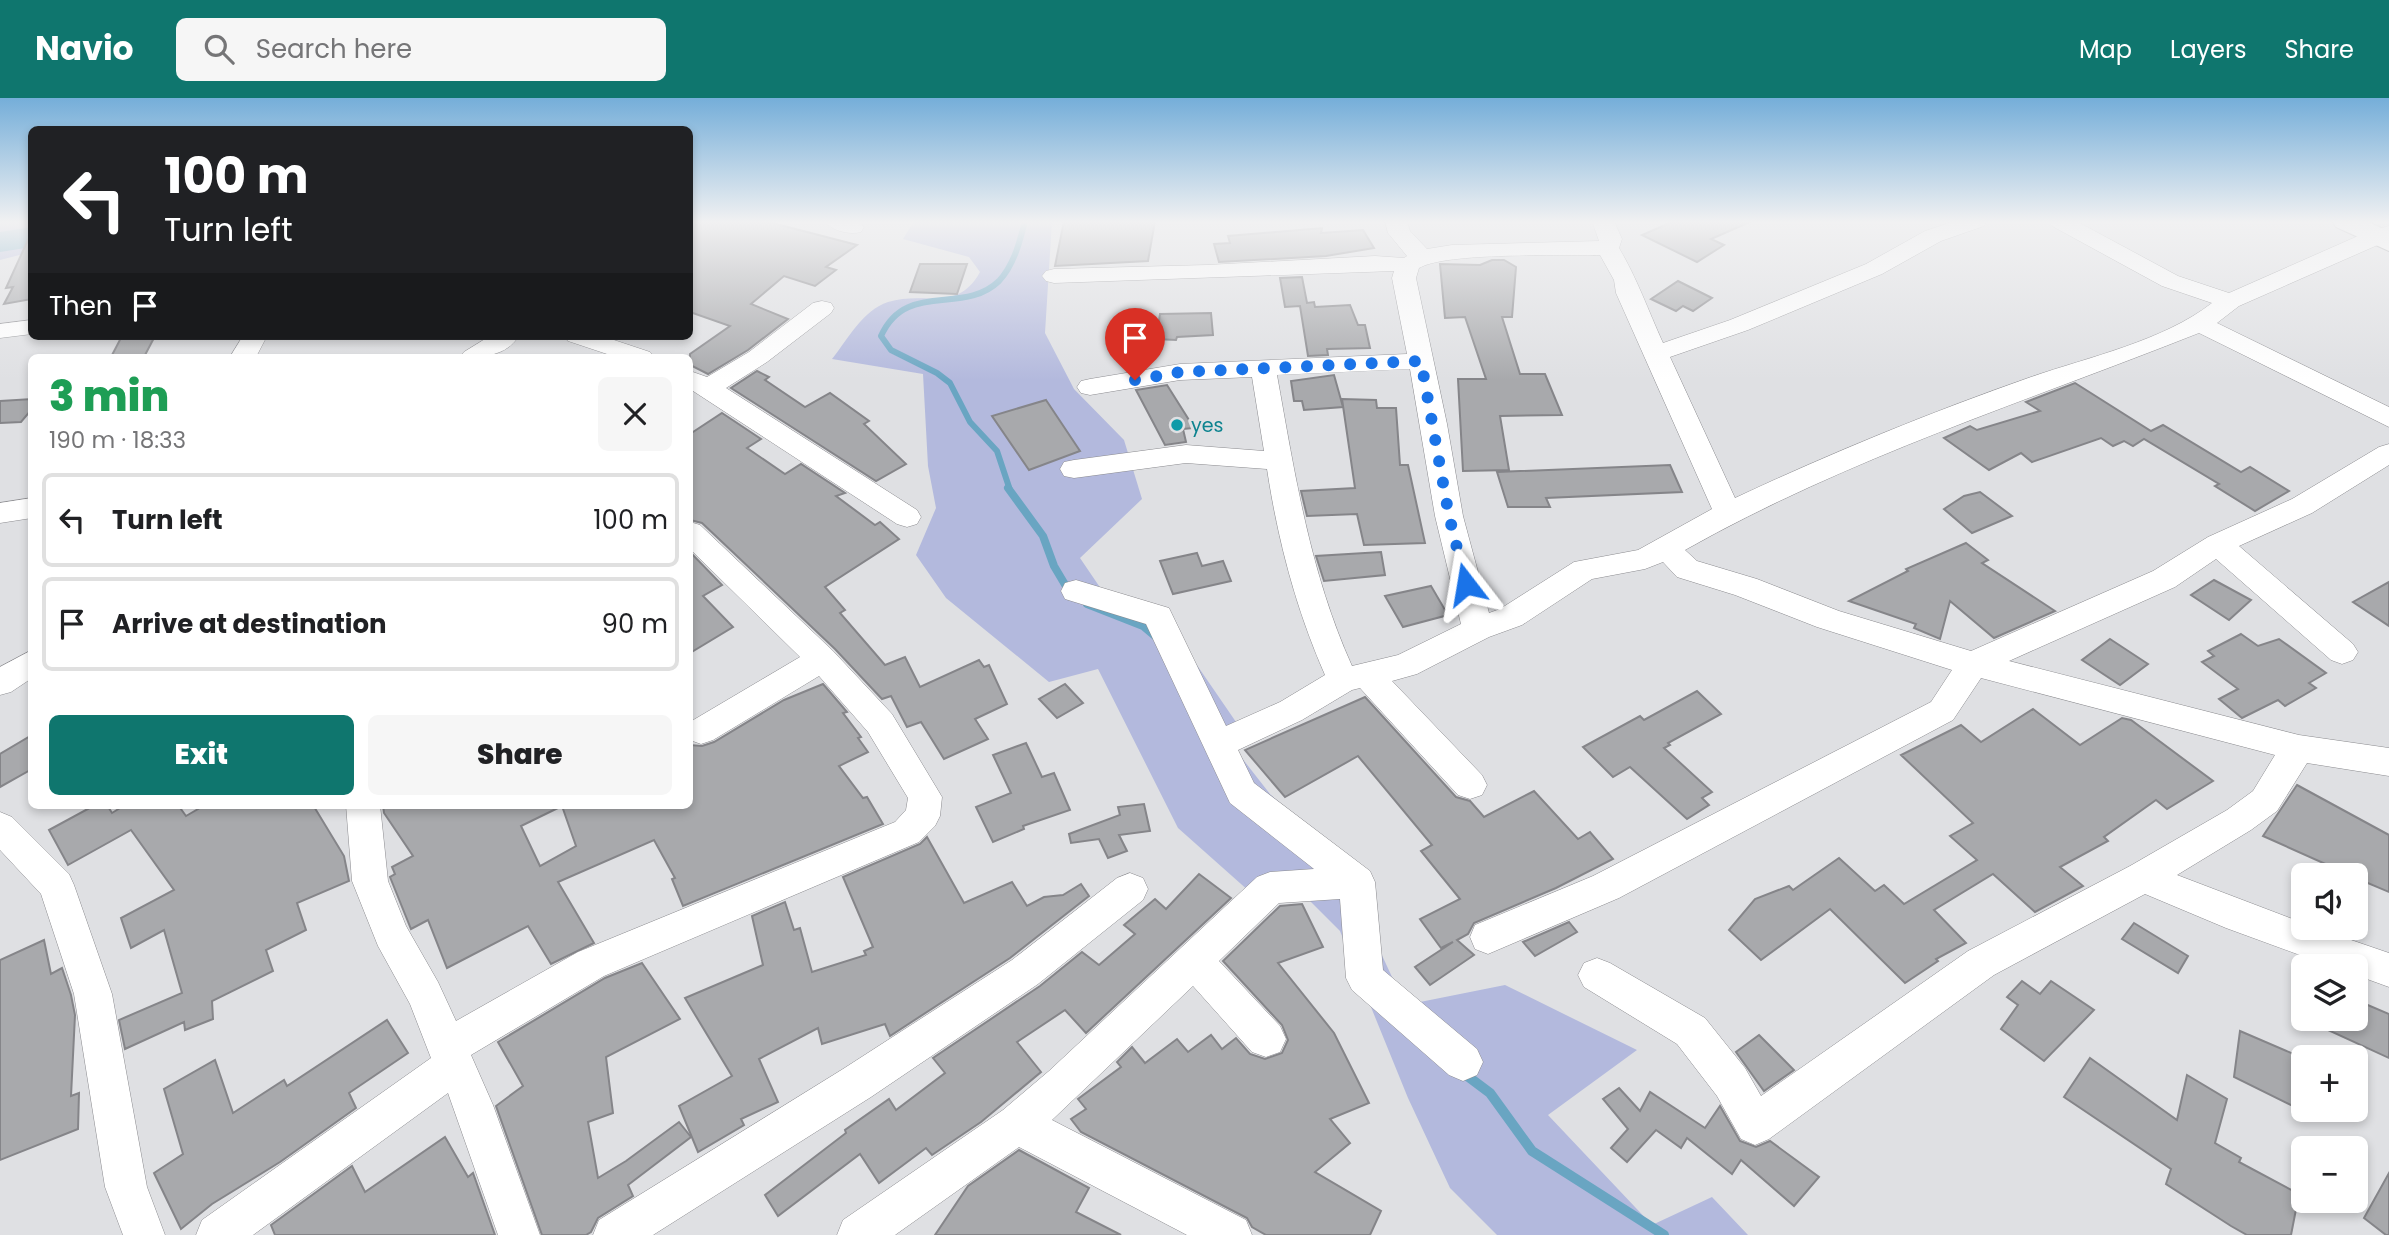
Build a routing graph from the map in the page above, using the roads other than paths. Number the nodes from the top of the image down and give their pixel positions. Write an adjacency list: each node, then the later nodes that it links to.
1 (1128, 274): 7 (street)
2 (1406, 274): 18 (street)
3 (1623, 274): 17 (street)
4 (1862, 274): 17 (street)
5 (2157, 274): 8 (street)
6 (2295, 274): 8 (street)
7 (1054, 276)
8 (2230, 301): 10 (street)
9 (822, 308): 20 (street)
10 (2200, 324): 22 (street); 28 (street)
11 (28, 328): 12 (street)
12 (0, 331)
13 (500, 340): 15 (street)
14 (589, 340): 16 (street)
15 (477, 354)
16 (632, 354)
17 (1655, 354): 28 (street)
18 (1421, 361): 19 (street); 34 (street)
19 (1263, 368): 21 (street); 24 (street)
20 (699, 384): 29 (street)
21 (1090, 387)
22 (2389, 418)
23 (2389, 453): 31 (street)
24 (1279, 461): 25 (street); 39 (street)
25 (1074, 469)
26 (28, 509): 27 (street)
27 (0, 513)
28 (1728, 513): 32 (street)
29 (907, 517)
30 (693, 535): 36 (street)
31 (2218, 544): 35 (street); 37 (street)
32 (1667, 549): 34 (street); 37 (street)
33 (1076, 591): 42 (street)
34 (1478, 629): 39 (street)
35 (2342, 652)
36 (822, 659): 41 (street); 56 (street)
37 (1973, 664): 43 (street); 51 (street)
38 (28, 665): 40 (street)
39 (1354, 677): 42 (street); 45 (street)
40 (0, 683)
41 (701, 731)
42 (1218, 744): 49 (street)
43 (2299, 748): 44 (street); 48 (street)
44 (2389, 762)
45 (1470, 785)
46 (363, 809): 56 (street)
47 (0, 827): 59 (street)
48 (2143, 877): 53 (street); 54 (street)
49 (1357, 882): 52 (street); 57 (street)
50 (1130, 889): 62 (street)
51 (1488, 937)
52 (1194, 959): 55 (street); 58 (street)
53 (2389, 970)
54 (1597, 975)
55 (1266, 1040)
56 (450, 1056): 60 (street); 61 (street)
57 (1463, 1062)
58 (1017, 1124): 63 (street); 64 (street)
59 (144, 1235)
60 (217, 1235)
61 (519, 1235)
62 (614, 1235)
63 (858, 1235)
64 (1231, 1235)

